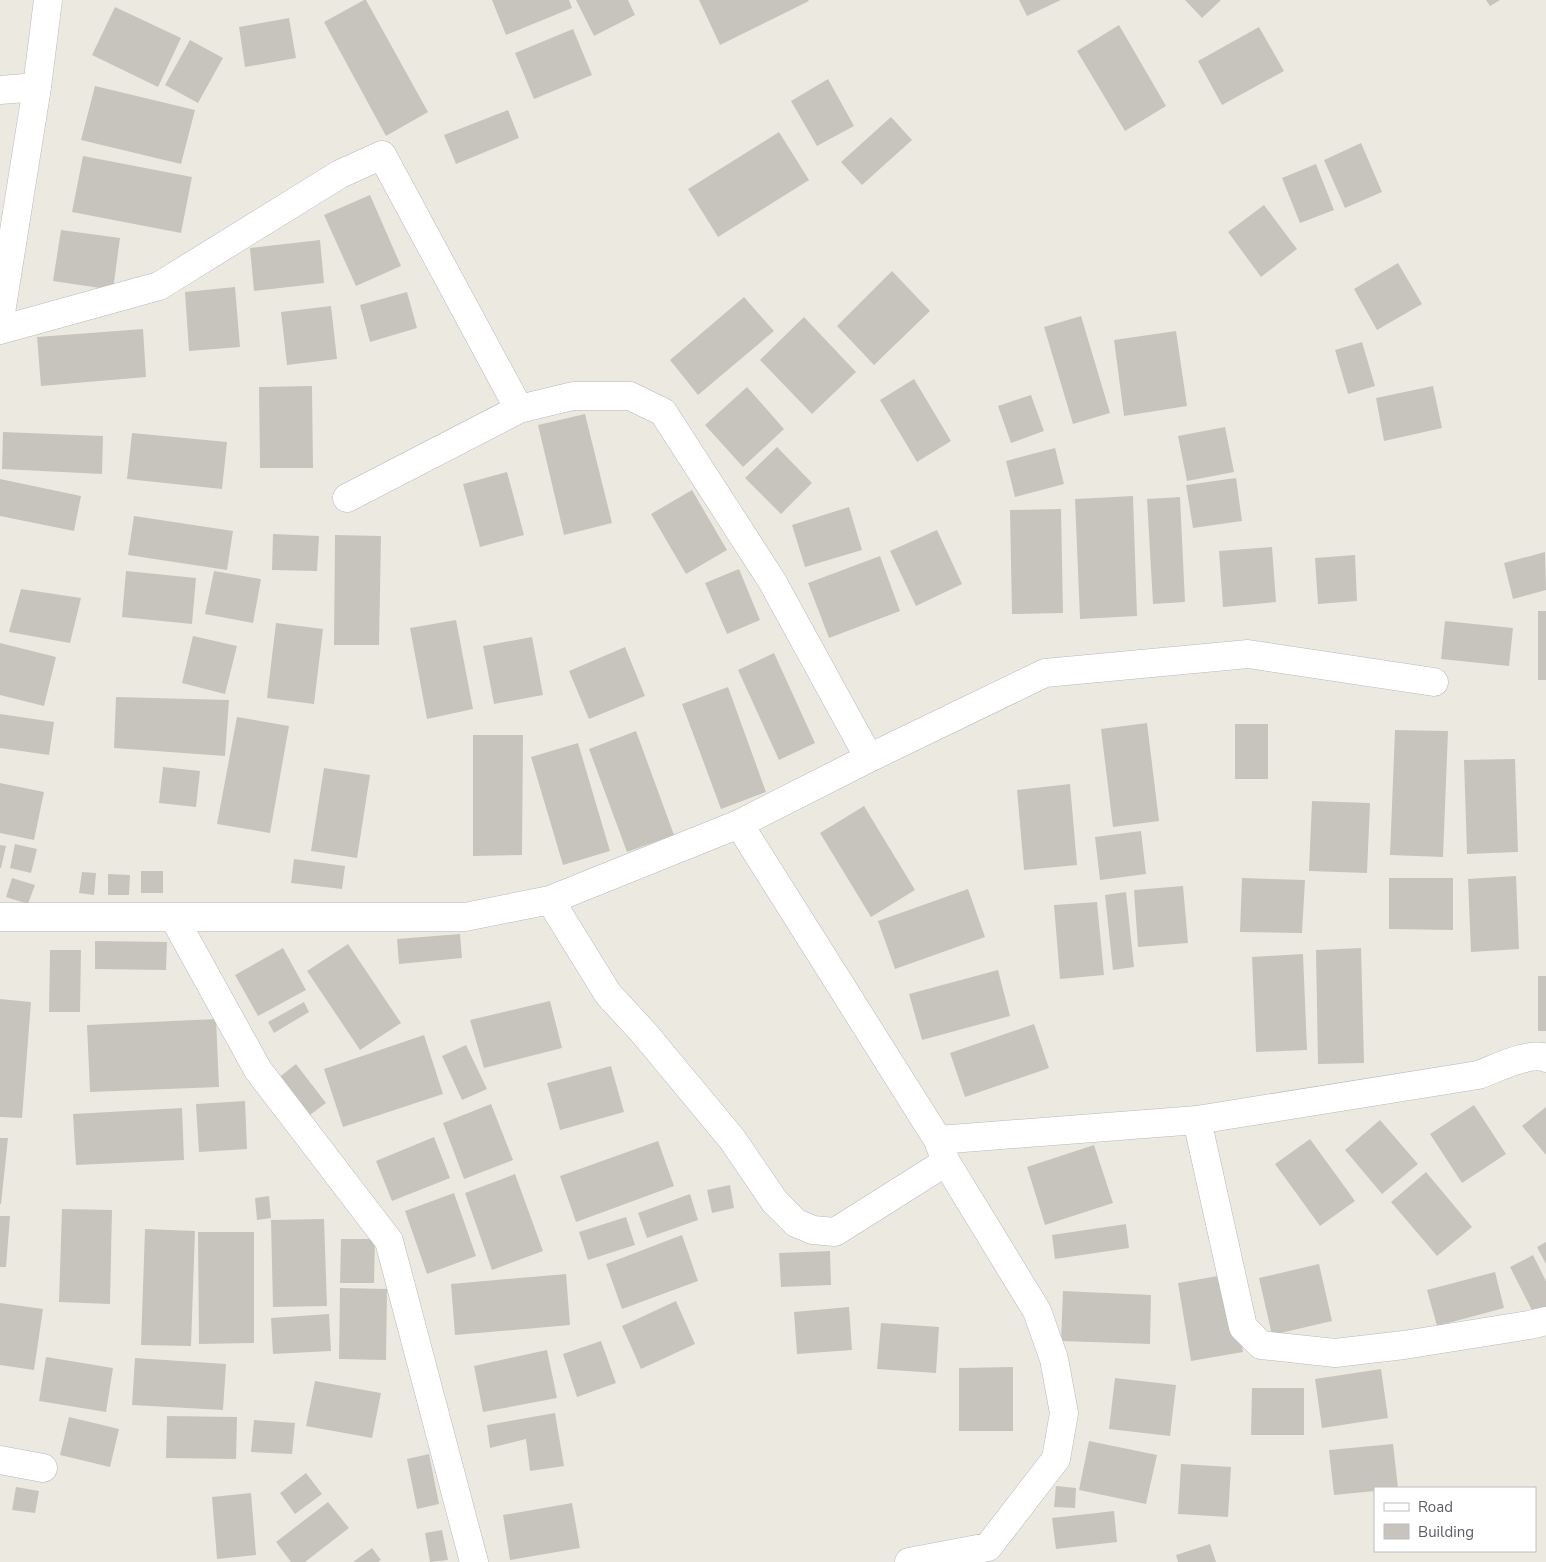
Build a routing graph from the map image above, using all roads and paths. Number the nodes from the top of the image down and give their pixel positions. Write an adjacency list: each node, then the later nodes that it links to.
1 (48, 0): 2 (street)
2 (37, 87): 3 (street); 4 (street)
3 (0, 90)
4 (0, 319)
5 (0, 330): 6 (street)
6 (519, 409): 7 (street); 9 (street)
7 (347, 498)
8 (1434, 682): 9 (street)
9 (869, 758): 10 (street)
10 (739, 824): 11 (street); 16 (street)
11 (550, 900): 13 (street); 16 (street)
12 (0, 917): 13 (street)
13 (174, 918): 20 (street)
14 (1546, 1058): 15 (street)
15 (1197, 1120): 16 (street); 17 (street)
16 (942, 1151): 21 (street)
17 (1546, 1321)
18 (0, 1460): 19 (street)
19 (43, 1468)
20 (474, 1562)
21 (909, 1562)

